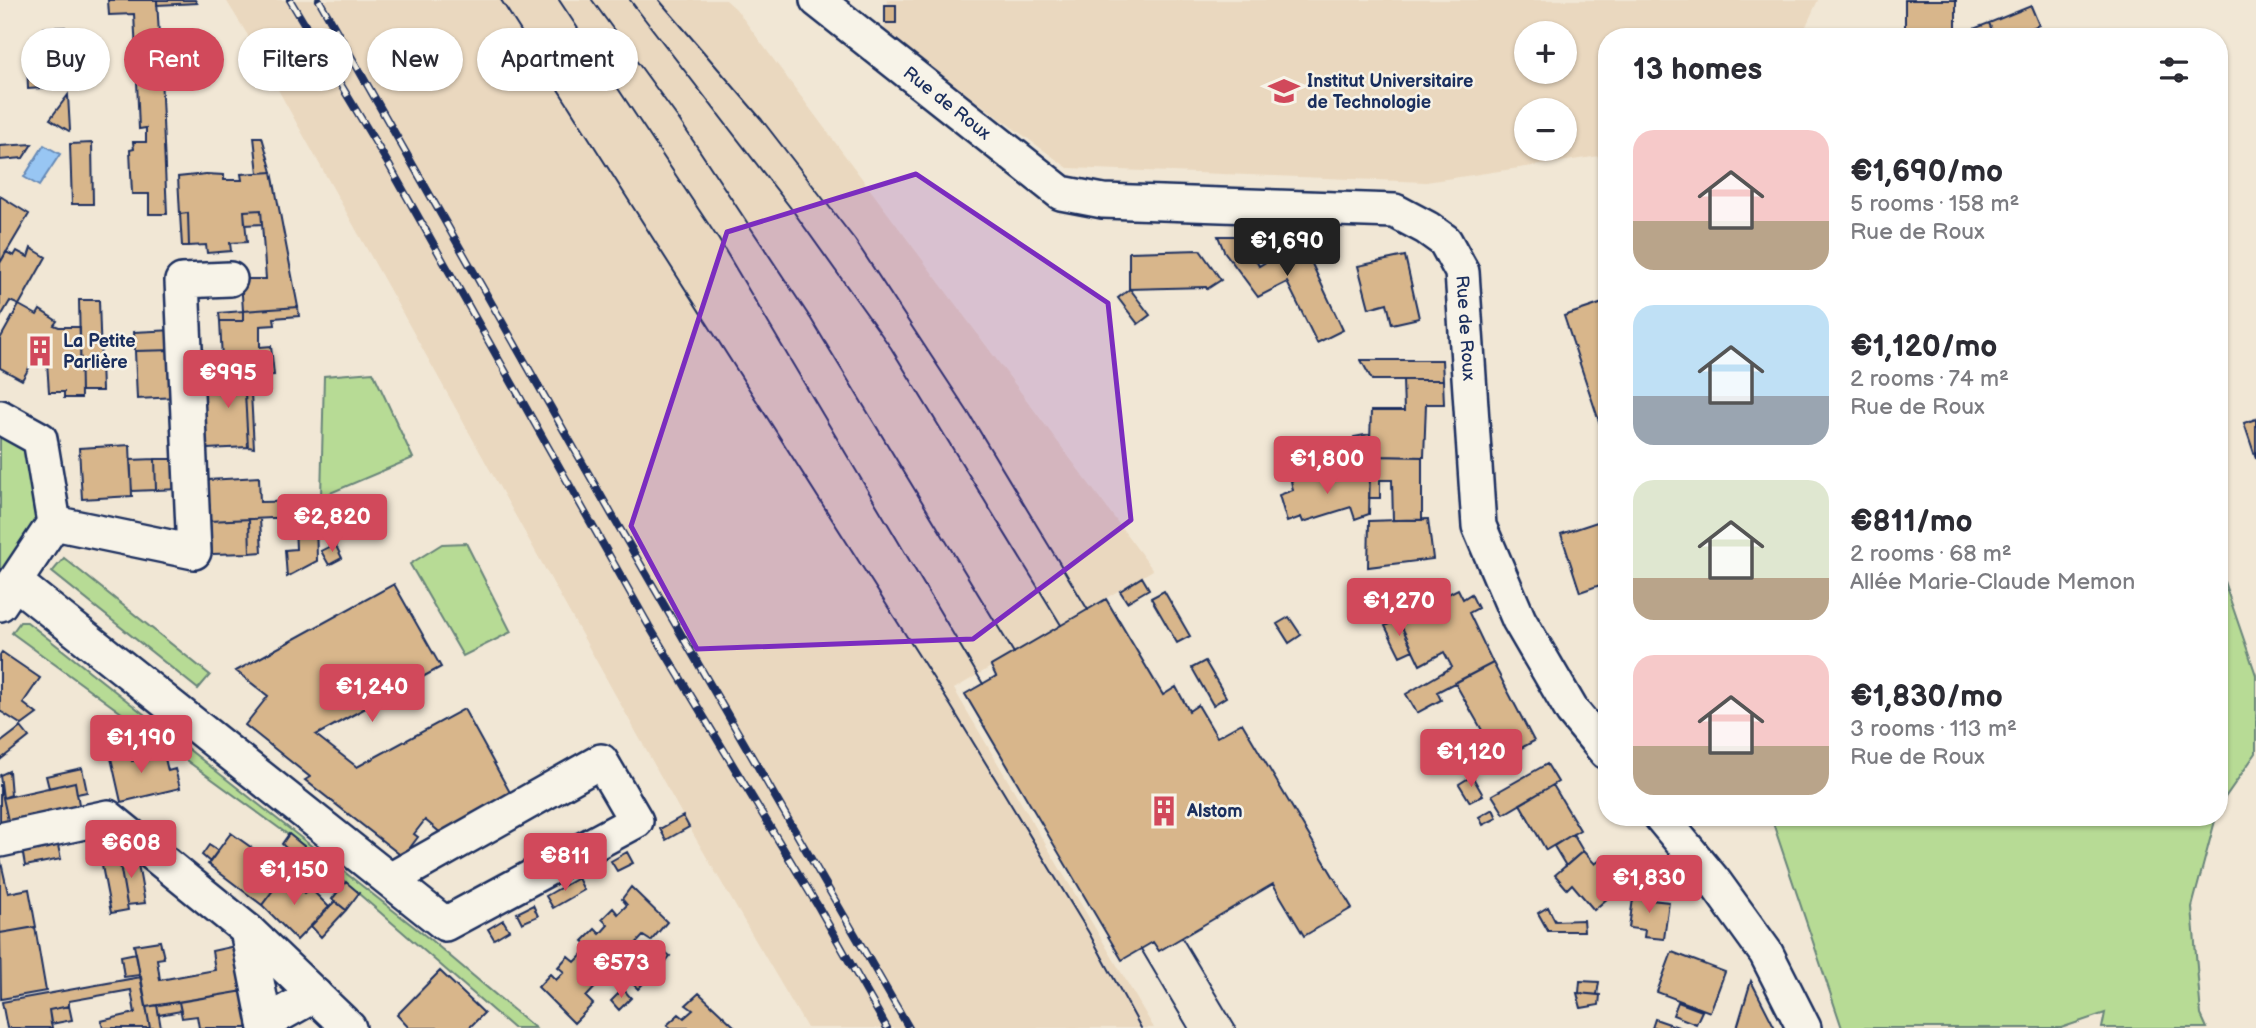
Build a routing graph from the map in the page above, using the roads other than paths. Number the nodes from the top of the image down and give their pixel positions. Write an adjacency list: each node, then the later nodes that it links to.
1 (817, 0): 6 (street, Rue de Roux)
2 (230, 279): 4 (street)
3 (0, 417): 4 (street)
4 (54, 523): 5 (street)
5 (7, 593): 9 (street)
6 (1598, 742)
7 (1668, 826): 14 (street)
8 (0, 840): 10 (street)
9 (390, 880): 9 (street)
10 (247, 930): 11 (street); 12 (street)
11 (314, 995): 12 (street); 13 (street)
12 (266, 1025)
13 (349, 1028)
14 (1804, 1028)

